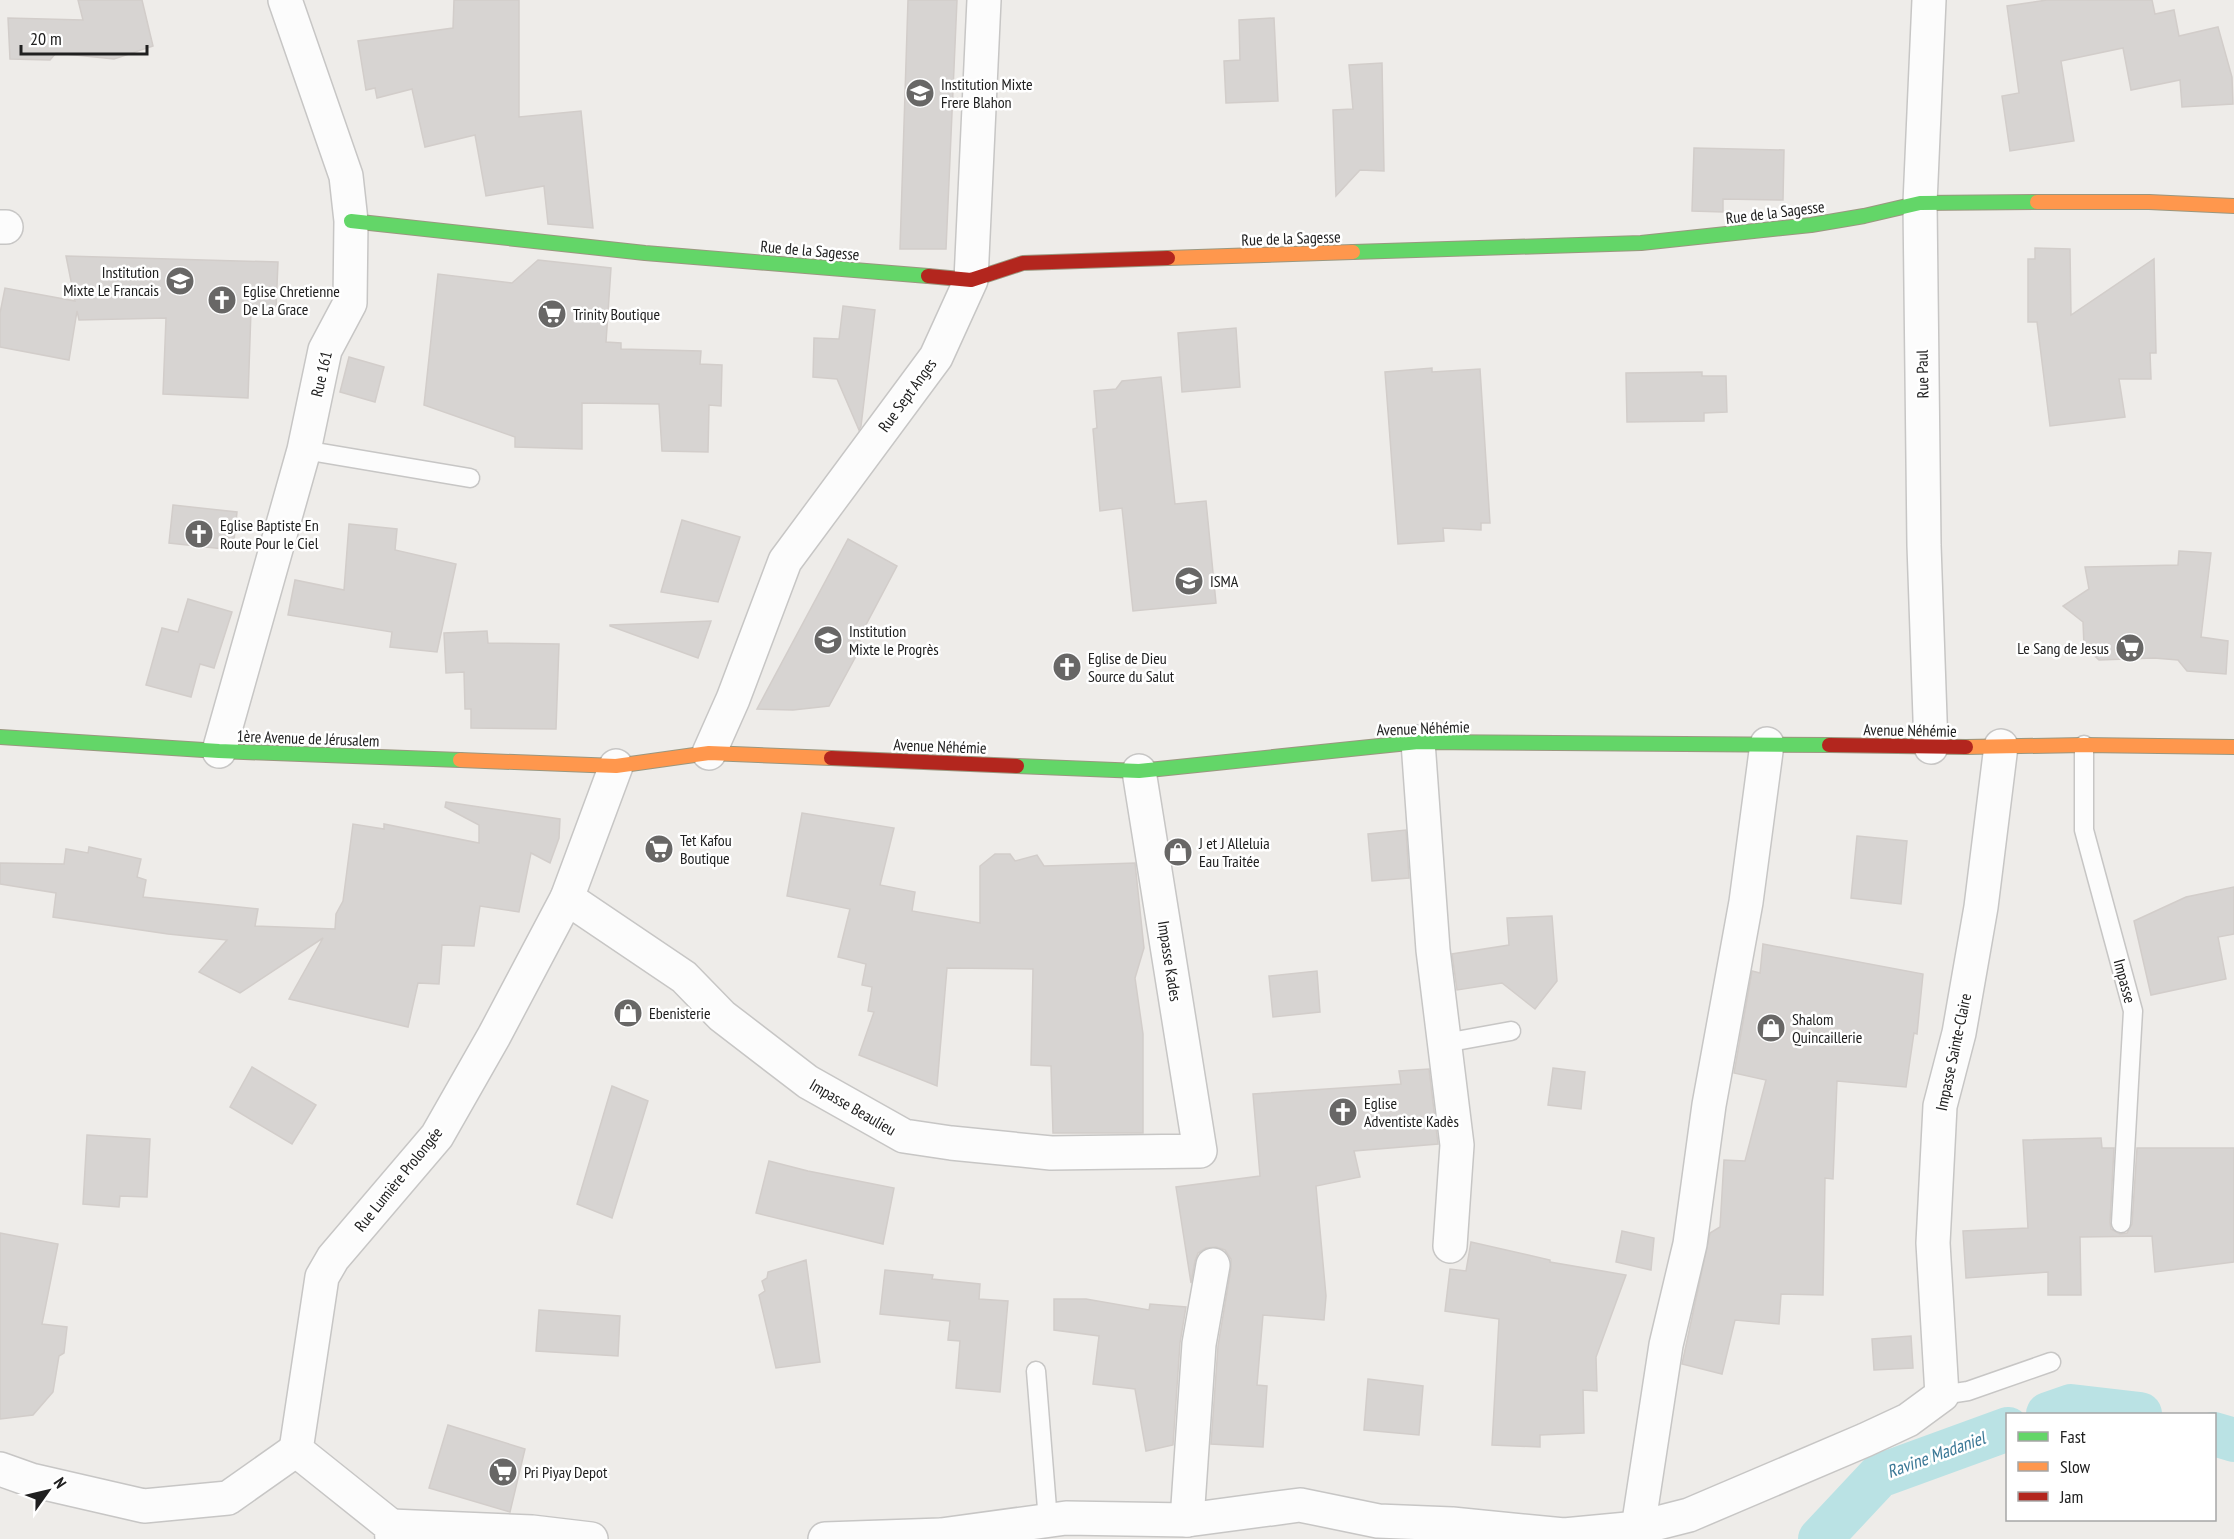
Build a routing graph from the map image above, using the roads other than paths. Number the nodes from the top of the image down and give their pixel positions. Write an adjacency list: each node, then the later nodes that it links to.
1 (285, 0): 6 (street, Rue 161)
2 (984, 0): 7 (street, Rue Sept Anges)
3 (1929, 0): 4 (street, Rue Paul)
4 (1920, 203): 5 (street, Rue de la Sagesse); 7 (street, Rue de la Sagesse); 15 (street, Rue Paul)
5 (2234, 206)
6 (351, 221): 7 (street, Rue de la Sagesse); 8 (street, Rue 161)
7 (971, 280): 18 (street, Rue Sept Anges)
8 (304, 450): 9 (lane); 17 (street, Rue 161)
9 (470, 478)
10 (0, 737): 17 (street, 1ère Avenue de Jérusalem)
11 (1418, 742): 12 (street, Avenue Néhémie); 20 (street, Avenue Néhémie); 23 (street)
12 (1767, 744): 15 (street, Avenue Néhémie); 35 (street)
13 (2084, 744): 14 (street, Avenue Néhémie); 16 (street, Avenue Néhémie); 25 (lane, Impasse)
14 (2001, 746): 15 (street, Avenue Néhémie); 30 (street, Impasse Sainte-Claire)
15 (1931, 747)
16 (2234, 747)
17 (219, 752): 19 (street, 1ère Avenue de Jérusalem)
18 (709, 753): 19 (street, Avenue Néhémie); 20 (street, Avenue Néhémie)
19 (616, 766): 21 (street, Rue Lumière Prolongée)
20 (1139, 771): 24 (street, Impasse Kades)
21 (567, 898): 24 (street, Impasse Beaulieu); 31 (street, Rue Lumière Prolongée)
22 (1511, 1031): 23 (lane)
23 (1445, 1043): 26 (street)
24 (1200, 1151)
25 (2121, 1222)
26 (1450, 1246)
27 (1213, 1265): 33 (street)
28 (2051, 1362): 30 (lane)
29 (1036, 1371): 34 (lane)
30 (1942, 1395): 35 (street)
31 (296, 1450): 32 (street); 36 (street)
32 (0, 1469)
33 (1187, 1520): 34 (street); 35 (street)
34 (1048, 1521): 38 (street)
35 (1638, 1528)
36 (391, 1533): 37 (street)
37 (591, 1539)
38 (825, 1539)

